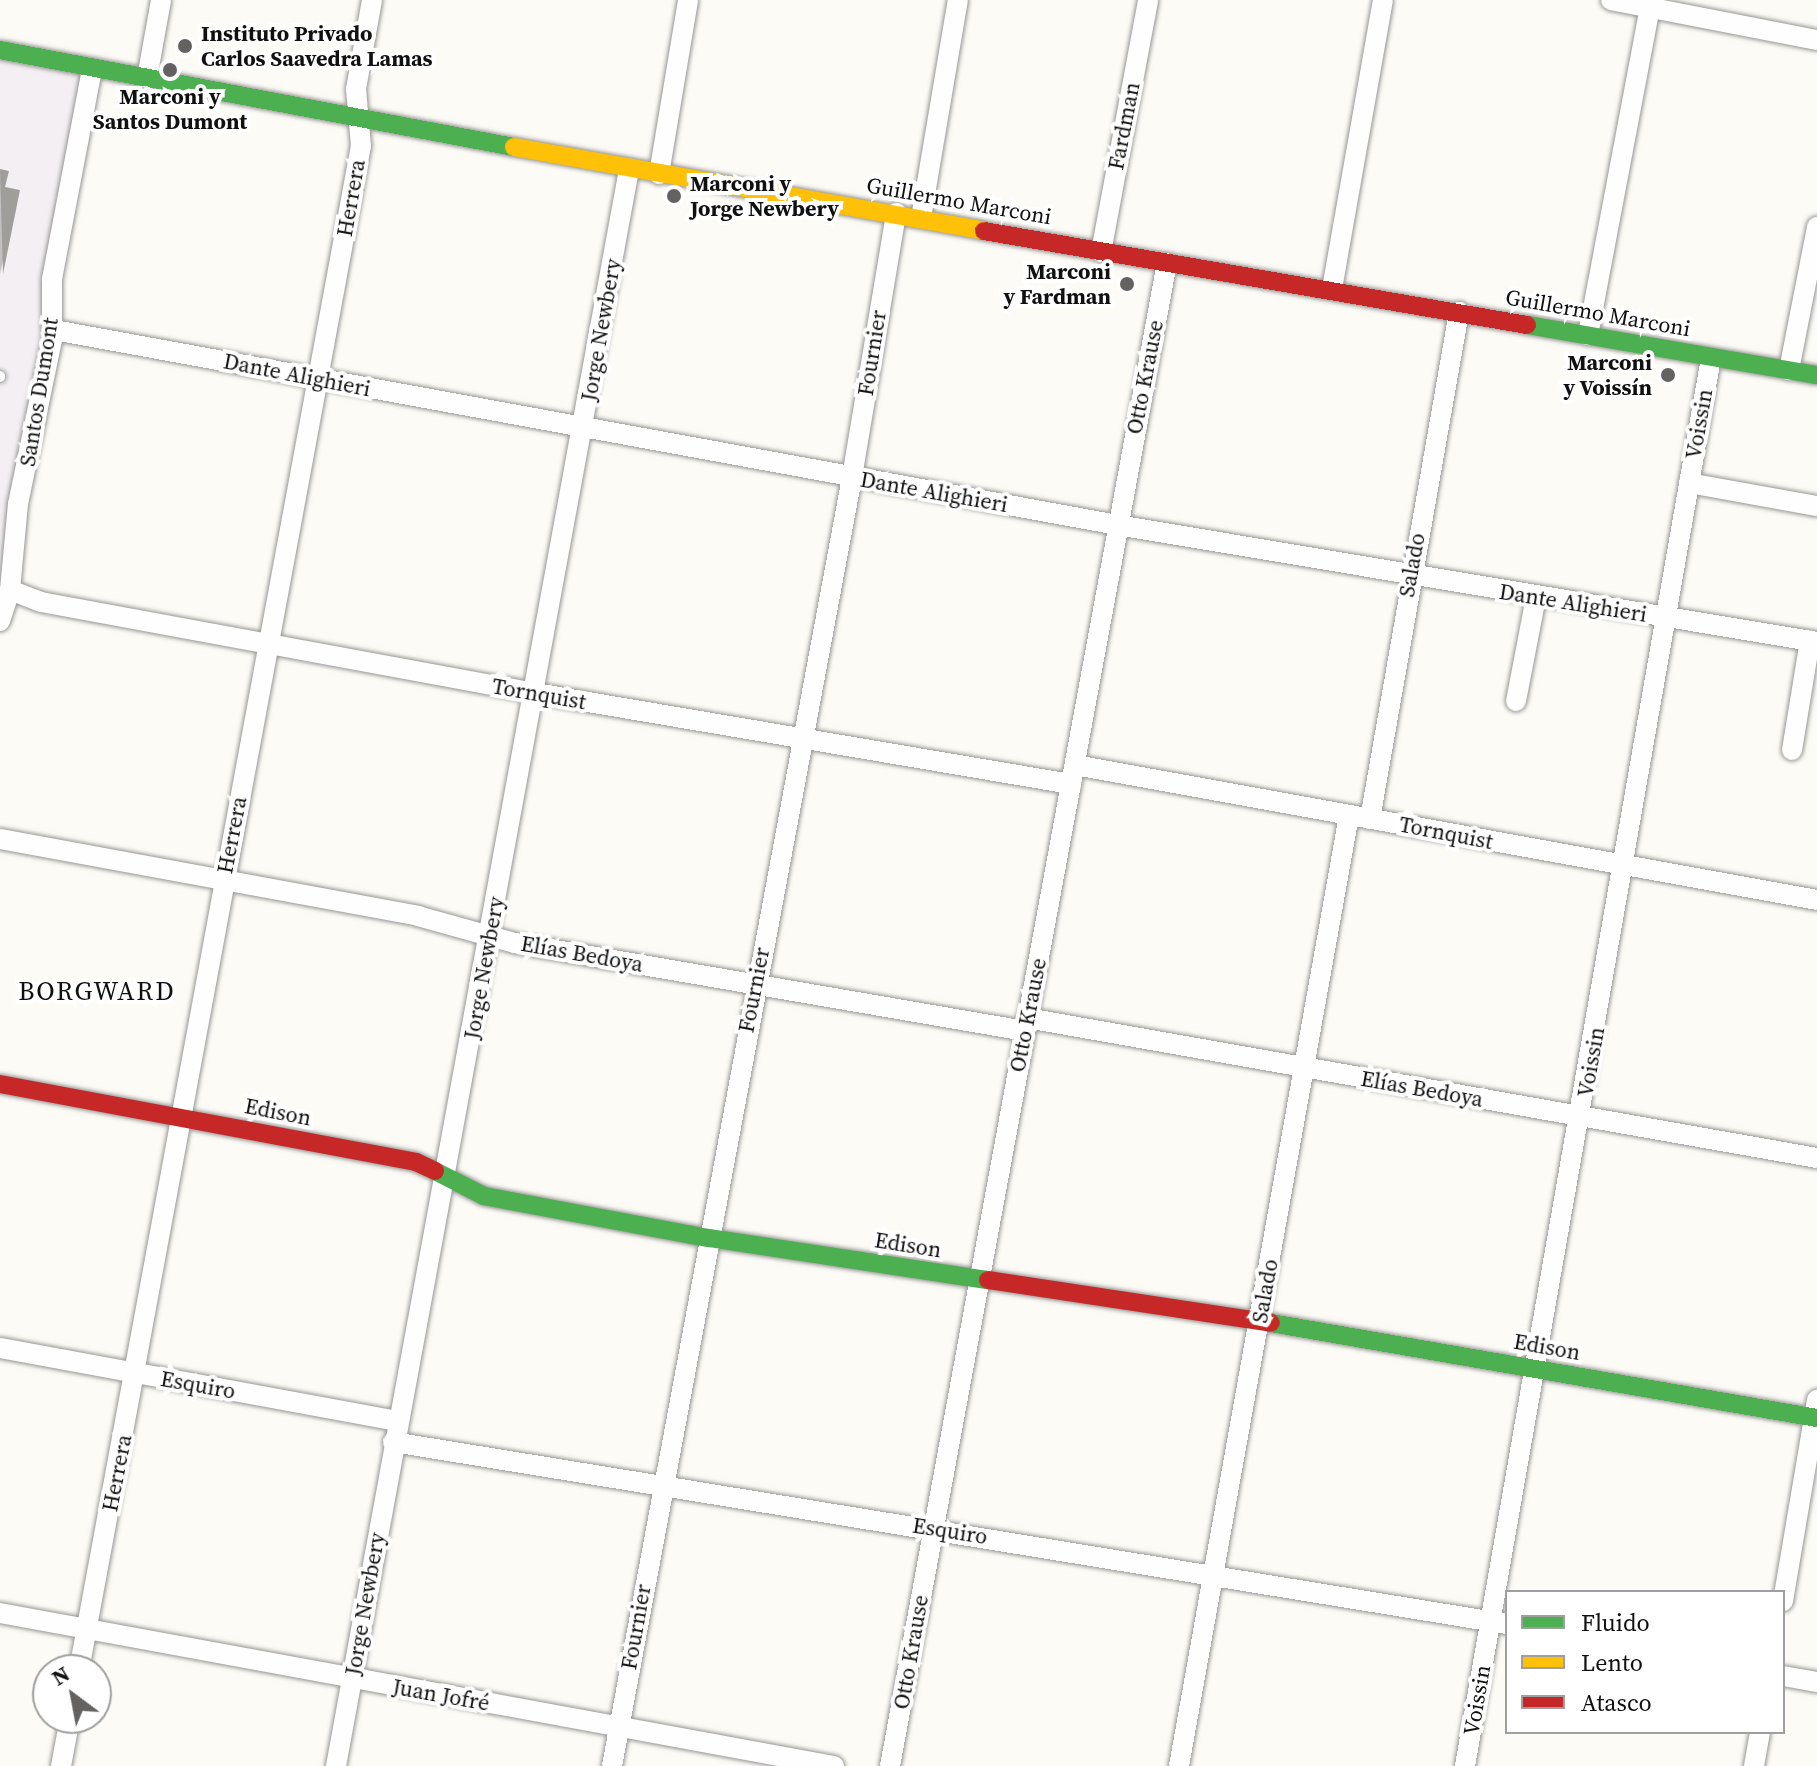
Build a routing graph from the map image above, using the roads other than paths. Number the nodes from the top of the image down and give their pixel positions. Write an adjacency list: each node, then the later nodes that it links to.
1 (161, 0): 12 (street)
2 (372, 0): 13 (street, Herrera)
3 (688, 0): 15 (street)
4 (958, 0): 17 (street)
5 (1148, 0): 19 (street, Fardman)
6 (1383, 0): 21 (street)
7 (1611, 0): 8 (street)
8 (1650, 4): 9 (street); 24 (street)
9 (1817, 40)
10 (0, 50): 11 (street, Guillermo Marconi)
11 (92, 69): 12 (street, Guillermo Marconi); 23 (street, Santos Dumont)
12 (147, 78): 13 (street, Guillermo Marconi)
13 (361, 117): 14 (street, Guillermo Marconi); 28 (street, Herrera)
14 (629, 169): 15 (street, Guillermo Marconi); 29 (street, Jorge Newbery)
15 (659, 174): 16 (street, Guillermo Marconi)
16 (896, 213): 17 (street, Guillermo Marconi); 30 (street, Fournier)
17 (921, 218): 19 (street, Guillermo Marconi)
18 (1817, 227): 26 (street)
19 (1101, 252): 20 (street, Guillermo Marconi)
20 (1167, 263): 21 (street, Guillermo Marconi); 33 (street, Otto Krause)
21 (1332, 289): 22 (street, Guillermo Marconi)
22 (1459, 312): 24 (street, Guillermo Marconi); 34 (street, Salado)
23 (54, 330): 28 (street, Dante Alighieri); 35 (street, Santos Dumont)
24 (1588, 335): 25 (street, Guillermo Marconi)
25 (1711, 358): 26 (street, Guillermo Marconi); 31 (street, Voissin)
26 (1789, 370): 27 (street, Guillermo Marconi)
27 (1817, 375)
28 (318, 379): 29 (street, Dante Alighieri); 40 (street, Herrera)
29 (584, 428): 30 (street, Dante Alighieri); 41 (street, Jorge Newbery)
30 (852, 477): 33 (street, Dante Alighieri); 43 (street, Fournier)
31 (1689, 483): 32 (street); 37 (street, Voissin)
32 (1817, 506)
33 (1117, 525): 34 (street, Dante Alighieri); 45 (street, Otto Krause)
34 (1409, 576): 36 (street, Dante Alighieri); 47 (street, Salado)
35 (10, 590): 38 (street, Santos Dumont); 40 (street, Tornquist)
36 (1536, 597): 37 (street, Dante Alighieri); 42 (street)
37 (1665, 618): 39 (street, Dante Alighieri); 49 (street, Voissin)
38 (0, 621)
39 (1814, 641): 44 (street)
40 (269, 642): 41 (street, Tornquist); 50 (street, Herrera)
41 (535, 693): 43 (street, Tornquist); 52 (street, Jorge Newbery)
42 (1516, 701)
43 (803, 739): 45 (street, Tornquist); 53 (street, Fournier)
44 (1792, 750)
45 (1073, 775): 46 (street, Tornquist); 54 (street, Otto Krause)
46 (1349, 815): 47 (street, Tornquist); 55 (street, Salado)
47 (1370, 819): 49 (street, Tornquist)
48 (0, 839): 50 (street, Elías Bedoya)
49 (1625, 866): 51 (street, Tornquist); 58 (street, Voissin)
50 (223, 880): 52 (street, Elías Bedoya); 57 (street, Herrera)
51 (1817, 900)
52 (490, 935): 53 (street, Elías Bedoya); 60 (street, Jorge Newbery)
53 (754, 985): 54 (street, Elías Bedoya); 61 (street, Fournier)
54 (1026, 1025): 55 (street, Elías Bedoya); 62 (street, Otto Krause)
55 (1305, 1068): 58 (street, Elías Bedoya); 63 (street, Salado)
56 (0, 1084): 57 (street, Edison)
57 (180, 1117): 60 (street, Edison); 66 (street, Herrera)
58 (1581, 1118): 59 (street, Elías Bedoya); 65 (street, Voissin)
59 (1817, 1158)
60 (445, 1176): 61 (street, Edison); 68 (street, Jorge Newbery)
61 (709, 1238): 62 (street, Edison); 70 (street, Fournier)
62 (979, 1277): 63 (street, Edison); 71 (street, Otto Krause)
63 (1260, 1321): 65 (street, Edison); 72 (street, Salado)
64 (0, 1348): 66 (street, Esquiro)
65 (1535, 1369): 67 (street, Edison); 75 (street, Voissin)
66 (135, 1373): 68 (street, Esquiro); 76 (street, Herrera)
67 (1816, 1412): 73 (street)
68 (396, 1421): 69 (street, Jorge Newbery)
69 (393, 1442): 70 (street, Esquiro); 79 (street, Jorge Newbery)
70 (661, 1487): 71 (street, Esquiro); 81 (street, Fournier)
71 (933, 1528): 72 (street, Esquiro); 88 (street, Otto Krause)
72 (1214, 1574): 75 (street, Esquiro); 89 (street, Salado)
73 (1785, 1590)
74 (0, 1613): 76 (street, Juan Jofré)
75 (1499, 1623): 90 (street, Voissin)
76 (87, 1629): 77 (street, Herrera); 79 (street, Juan Jofré)
77 (82, 1654)
78 (1785, 1676): 80 (street)
79 (352, 1679): 81 (street, Juan Jofré); 85 (street, Jorge Newbery)
80 (1817, 1682)
81 (618, 1727): 86 (street, Fournier); 87 (street, Juan Jofré)
82 (67, 1734): 84 (street)
83 (1760, 1734): 91 (street)
84 (61, 1766)
85 (336, 1766)
86 (612, 1766)
87 (834, 1766)
88 (890, 1766)
89 (1179, 1766)
90 (1465, 1766)
91 (1754, 1766)

